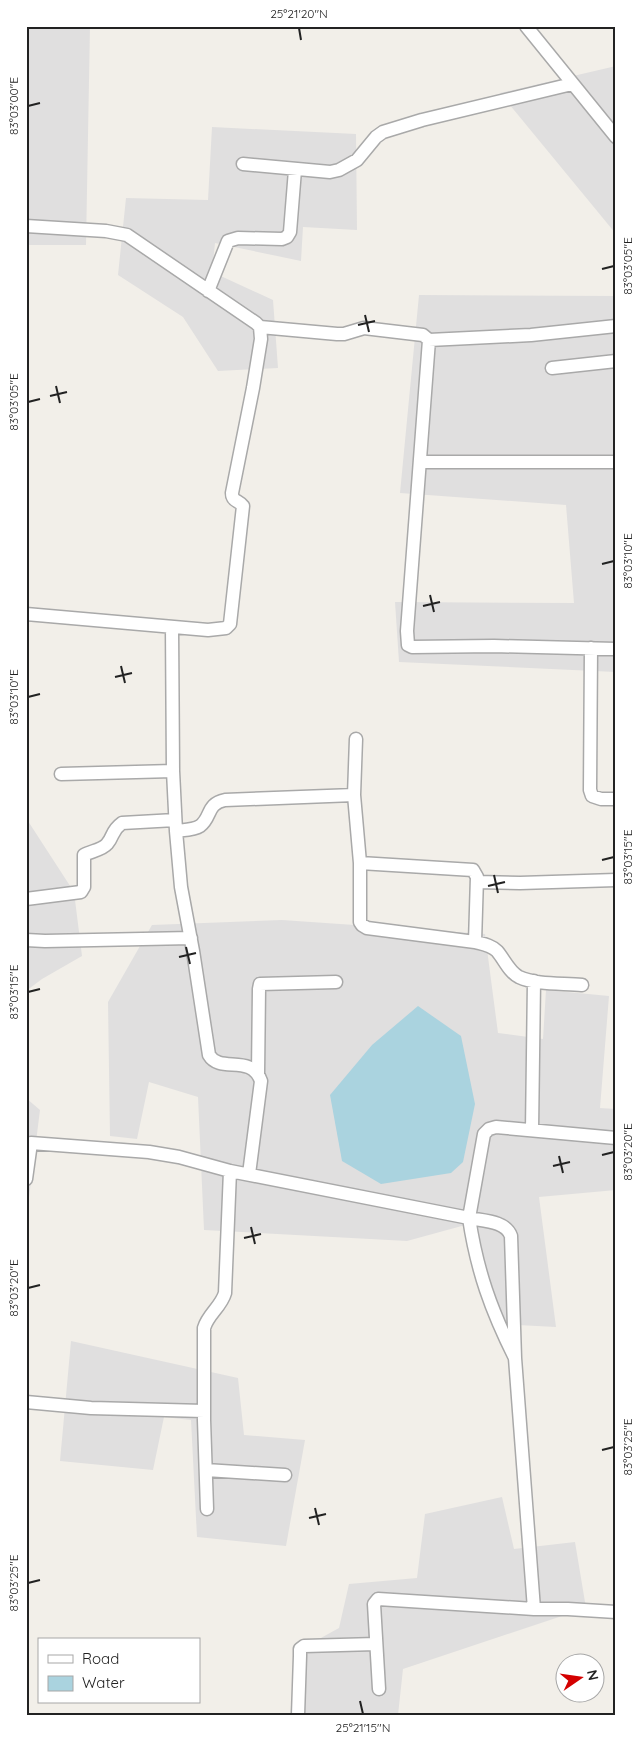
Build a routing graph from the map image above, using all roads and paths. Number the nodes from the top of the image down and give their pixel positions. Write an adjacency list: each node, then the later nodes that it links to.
1 (526, 26): 2 (street)
2 (572, 84): 3 (street); 5 (street)
3 (616, 137)
4 (243, 164): 5 (street)
5 (295, 170): 7 (street)
6 (26, 226): 7 (street)
7 (208, 291): 9 (street)
8 (616, 326): 10 (street)
9 (260, 327): 10 (street); 16 (street)
10 (429, 340): 13 (street)
11 (616, 361): 12 (street)
12 (552, 368)
13 (420, 462): 14 (street); 17 (street)
14 (616, 462)
15 (26, 614): 16 (street)
16 (172, 627): 20 (street)
17 (591, 648): 18 (street); 23 (street)
18 (616, 648)
19 (356, 738): 22 (street)
20 (173, 771): 21 (street); 24 (street)
21 (61, 774)
22 (354, 795): 24 (street); 25 (street)
23 (616, 799)
24 (175, 826): 28 (street); 29 (street)
25 (360, 863): 27 (street); 31 (street)
26 (616, 880): 27 (street)
27 (477, 882): 31 (street)
28 (26, 899)
29 (190, 938): 30 (street); 35 (street)
30 (26, 940)
31 (475, 942): 32 (street)
32 (534, 981): 34 (street); 36 (street)
33 (336, 982): 35 (street)
34 (582, 984)
35 (258, 1074): 40 (street)
36 (532, 1130): 37 (street); 42 (street)
37 (616, 1138)
38 (29, 1143): 39 (street); 41 (street)
39 (230, 1171): 40 (street); 45 (street)
40 (249, 1174): 42 (street)
41 (26, 1179)
42 (470, 1218): 43 (street); 43 (street)
43 (515, 1358): 49 (street)
44 (26, 1402): 45 (street)
45 (204, 1411): 46 (street)
46 (206, 1470): 47 (street); 48 (street)
47 (285, 1475)
48 (208, 1509)
49 (534, 1610): 50 (street); 51 (street)
50 (616, 1612)
51 (376, 1644): 52 (street); 53 (street)
52 (378, 1689)
53 (298, 1715)

